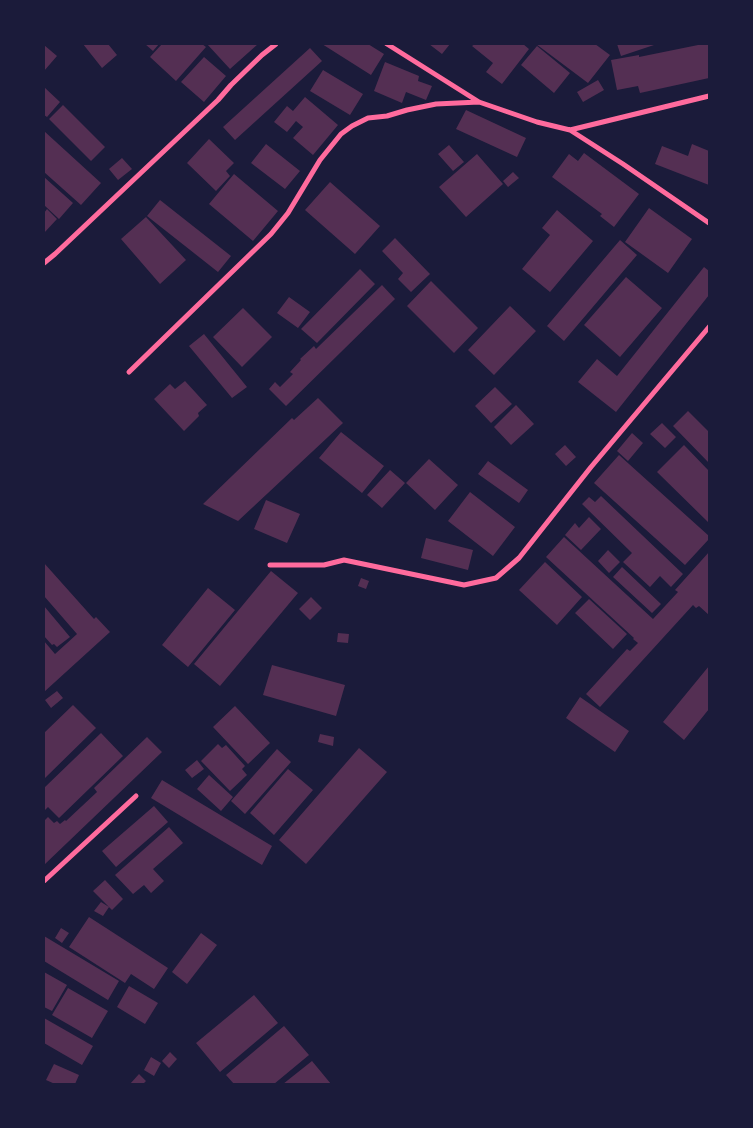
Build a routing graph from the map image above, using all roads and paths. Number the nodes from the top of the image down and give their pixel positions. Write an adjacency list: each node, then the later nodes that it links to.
1 (276, 44): 7 (street)
2 (388, 44): 4 (street)
3 (709, 96): 5 (street)
4 (479, 102): 5 (street); 9 (street)
5 (570, 130): 6 (street)
6 (709, 223)
7 (44, 263)
8 (709, 327): 10 (street)
9 (129, 372)
10 (270, 565)
11 (136, 796): 12 (street)
12 (44, 881)

